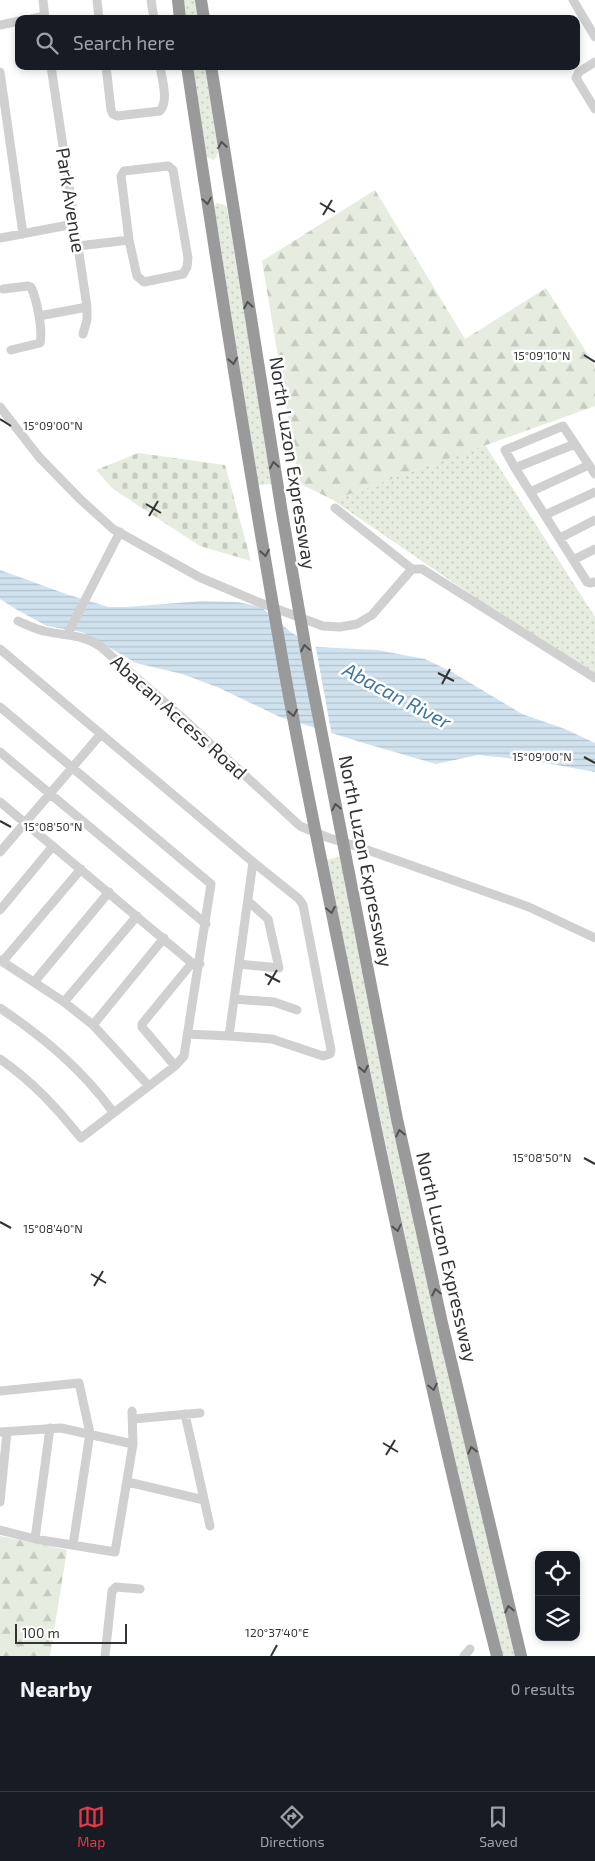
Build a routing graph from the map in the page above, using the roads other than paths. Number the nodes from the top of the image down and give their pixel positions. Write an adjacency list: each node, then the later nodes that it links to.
1 (43, 0): 7 (street)
2 (97, 0): 8 (street)
3 (151, 0): 9 (street)
4 (178, 0): 10 (highway)
5 (201, 0): 11 (highway)
6 (572, 0): 14 (street)
7 (45, 15)
8 (99, 15)
9 (153, 15)
10 (180, 15)
11 (203, 15)
12 (15, 22): 13 (street)
13 (0, 25)
14 (595, 37)
15 (595, 62): 22 (street)
16 (52, 70): 23 (street, Park Avenue)
17 (106, 70): 18 (street)
18 (161, 70)
19 (188, 70): 102 (highway, one-way to 102)
20 (212, 70): 103 (highway, North Luzon Expressway, one-way to 20)
21 (0, 72): 24 (street)
22 (595, 109)
23 (74, 224): 24 (street); 27 (street, Park Avenue)
24 (23, 234): 25 (street)
25 (0, 238)
26 (129, 240): 26 (street); 27 (street)
27 (78, 246): 29 (street, Park Avenue)
28 (3, 289): 30 (street)
29 (87, 307): 30 (street); 31 (street, Park Avenue)
30 (39, 316): 32 (street)
31 (84, 334)
32 (11, 350)
33 (0, 408): 43 (street)
34 (575, 444): 35 (street); 36 (street); 36 (street)
35 (589, 465): 37 (street); 38 (street)
36 (515, 468): 38 (street)
37 (595, 474)
38 (530, 492): 41 (street)
39 (595, 492): 41 (street)
40 (335, 508): 47 (street)
41 (544, 515): 44 (street)
42 (595, 520): 44 (street)
43 (120, 532): 47 (street); 50 (street)
44 (560, 538): 46 (street)
45 (595, 549): 46 (street)
46 (573, 560): 48 (street)
47 (412, 569): 52 (street)
48 (595, 582)
49 (18, 621): 50 (street, Abacan Access Road)
50 (68, 633): 70 (street, Abacan Access Road)
51 (0, 649): 54 (street)
52 (595, 678)
53 (0, 707): 56 (street)
54 (101, 734): 56 (street); 62 (street)
55 (0, 752): 57 (street)
56 (73, 767): 57 (street); 68 (street)
57 (50, 794): 59 (street); 68 (street)
58 (0, 802): 59 (street)
59 (25, 822): 60 (street); 61 (street)
60 (53, 846): 63 (street); 66 (street)
61 (0, 852)
62 (253, 862): 65 (street); 81 (street)
63 (81, 869): 64 (street); 71 (street)
64 (109, 892): 67 (street); 74 (street)
65 (248, 901): 73 (street); 73 (street)
66 (0, 910)
67 (137, 916): 69 (street); 76 (street)
68 (206, 924): 72 (street)
69 (164, 938): 72 (street); 79 (street)
70 (595, 938)
71 (2, 960): 74 (street)
72 (196, 963): 80 (street); 83 (street)
73 (239, 964): 75 (street)
74 (35, 981): 76 (street)
75 (234, 1000): 78 (street); 81 (street)
76 (64, 1002): 79 (street)
77 (0, 1008): 85 (street)
78 (298, 1010)
79 (93, 1025): 84 (street)
80 (188, 1034): 81 (street); 83 (street)
81 (229, 1036)
82 (0, 1059): 85 (street)
83 (175, 1066): 84 (street)
84 (149, 1086): 85 (street)
85 (113, 1112)
86 (0, 1391): 91 (street)
87 (200, 1413): 88 (street)
88 (185, 1414): 92 (street); 94 (street)
89 (50, 1428): 90 (street); 91 (street); 98 (street)
90 (3, 1432): 95 (street)
91 (90, 1433): 92 (street); 99 (street)
92 (133, 1444): 93 (street)
93 (128, 1482): 94 (street); 99 (street)
94 (204, 1500): 96 (street)
95 (0, 1502)
96 (210, 1526)
97 (0, 1530): 98 (street)
98 (36, 1539): 99 (street)
99 (73, 1545)
100 (140, 1589): 101 (street)
101 (105, 1656)
102 (497, 1656)
103 (521, 1656)

